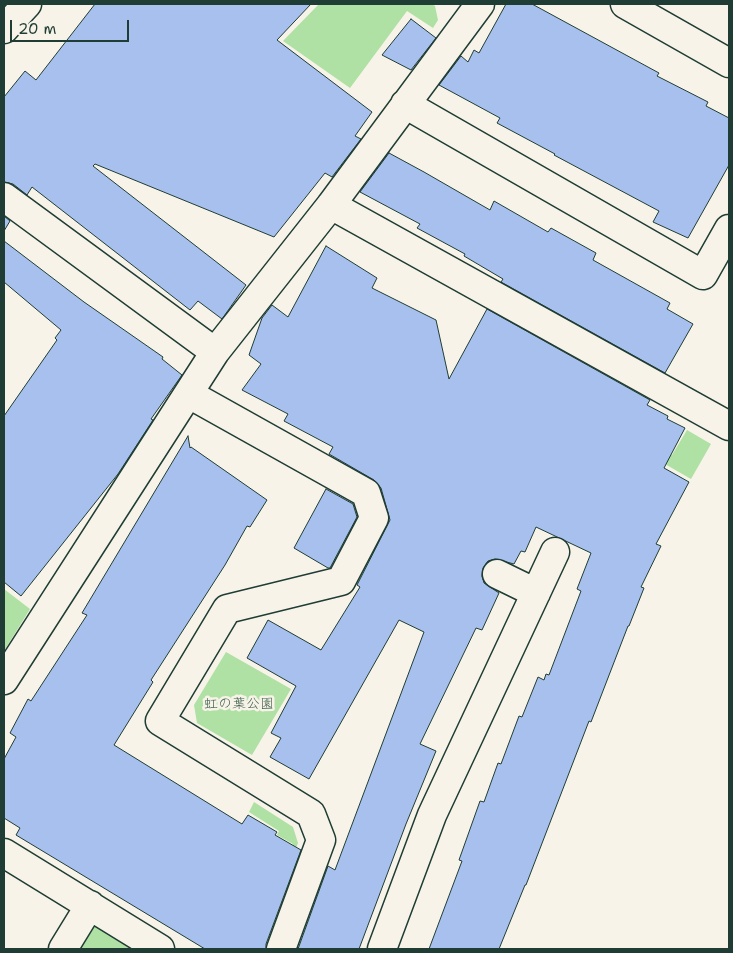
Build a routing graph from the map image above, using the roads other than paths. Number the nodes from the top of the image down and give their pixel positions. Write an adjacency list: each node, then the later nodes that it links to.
1 (27, 4): 4 (street)
2 (625, 4): 5 (street)
3 (469, 7): 6 (street)
4 (4, 30)
5 (729, 63)
6 (405, 104): 8 (street); 9 (street)
7 (4, 198): 10 (street)
8 (331, 205): 10 (street); 12 (street)
9 (729, 229)
10 (215, 352): 11 (street)
11 (189, 394): 16 (street); 21 (street)
12 (729, 426)
13 (555, 552): 15 (street)
14 (497, 574): 15 (street)
15 (536, 593): 22 (street)
16 (4, 680)
17 (4, 853): 18 (street)
18 (90, 906): 19 (street); 20 (street)
19 (63, 949)
20 (160, 949)
21 (281, 949)
22 (382, 949)

